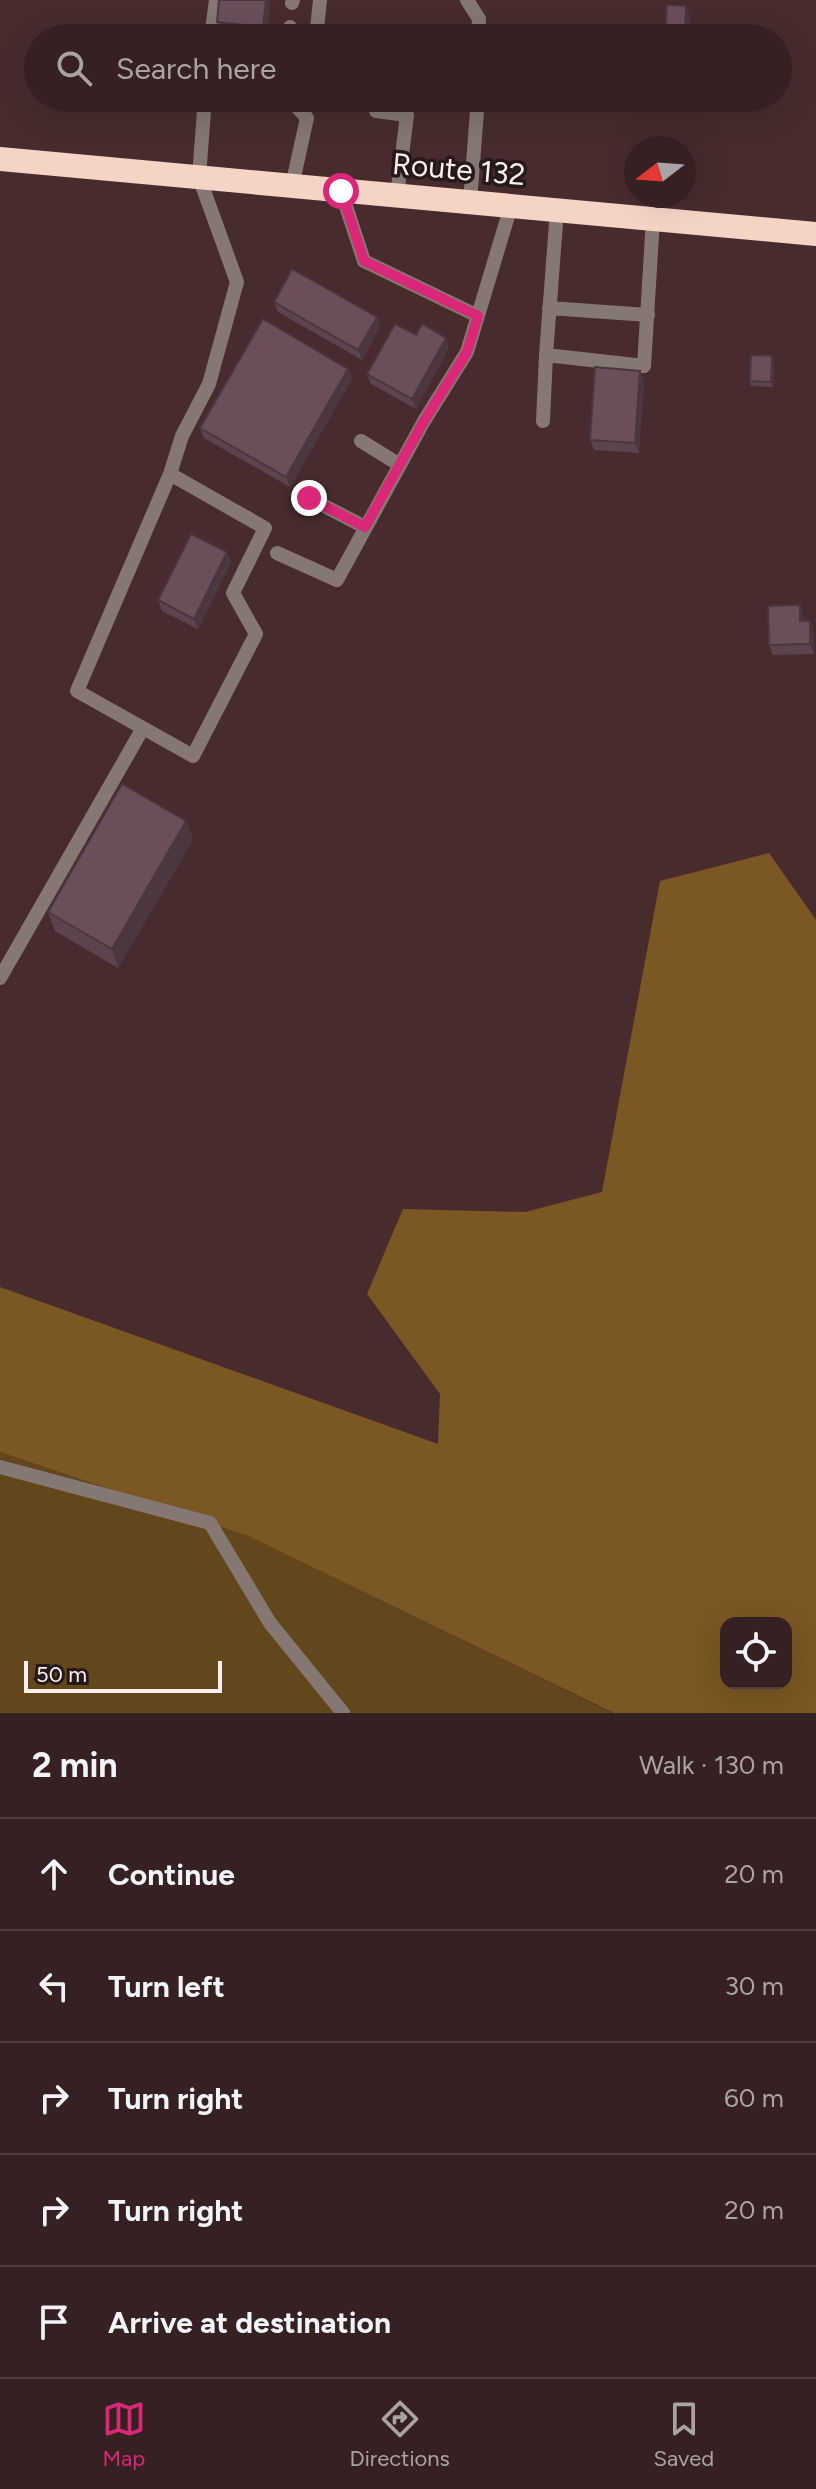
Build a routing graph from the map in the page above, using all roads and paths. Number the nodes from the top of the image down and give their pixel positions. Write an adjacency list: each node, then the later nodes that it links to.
1 (216, 0): 4 (lane)
2 (320, 0): 5 (lane)
3 (467, 0): 6 (lane)
4 (213, 24)
5 (317, 24)
6 (479, 24)
7 (204, 112): 14 (lane)
8 (302, 112): 12 (lane)
9 (308, 112): 12 (lane)
10 (384, 112): 17 (lane)
11 (477, 112): 18 (lane)
12 (307, 118): 15 (lane)
13 (0, 159): 14 (highway, Route 132)
14 (199, 177): 15 (highway, Route 132); 30 (lane)
15 (292, 186): 16 (highway, Route 132)
16 (341, 191): 17 (highway, Route 132); 25 (lane)
17 (397, 195): 18 (highway, Route 132)
18 (470, 202): 19 (highway, Route 132)
19 (511, 206): 20 (highway, Route 132); 25 (lane)
20 (557, 210): 21 (highway, Route 132); 23 (lane)
21 (653, 219): 22 (highway, Route 132); 24 (lane)
22 (816, 234)
23 (549, 308): 24 (lane); 26 (lane)
24 (648, 315): 26 (lane)
25 (478, 316): 29 (lane)
26 (546, 355): 27 (lane)
27 (543, 421)
28 (361, 441): 29 (lane)
29 (400, 465): 32 (lane)
30 (170, 474): 34 (lane); 34 (lane)
31 (309, 498): 32 (lane)
32 (365, 527): 33 (lane)
33 (277, 553)
34 (143, 728): 35 (lane)
35 (0, 978)
36 (0, 1467): 37 (lane)
37 (343, 1713)

